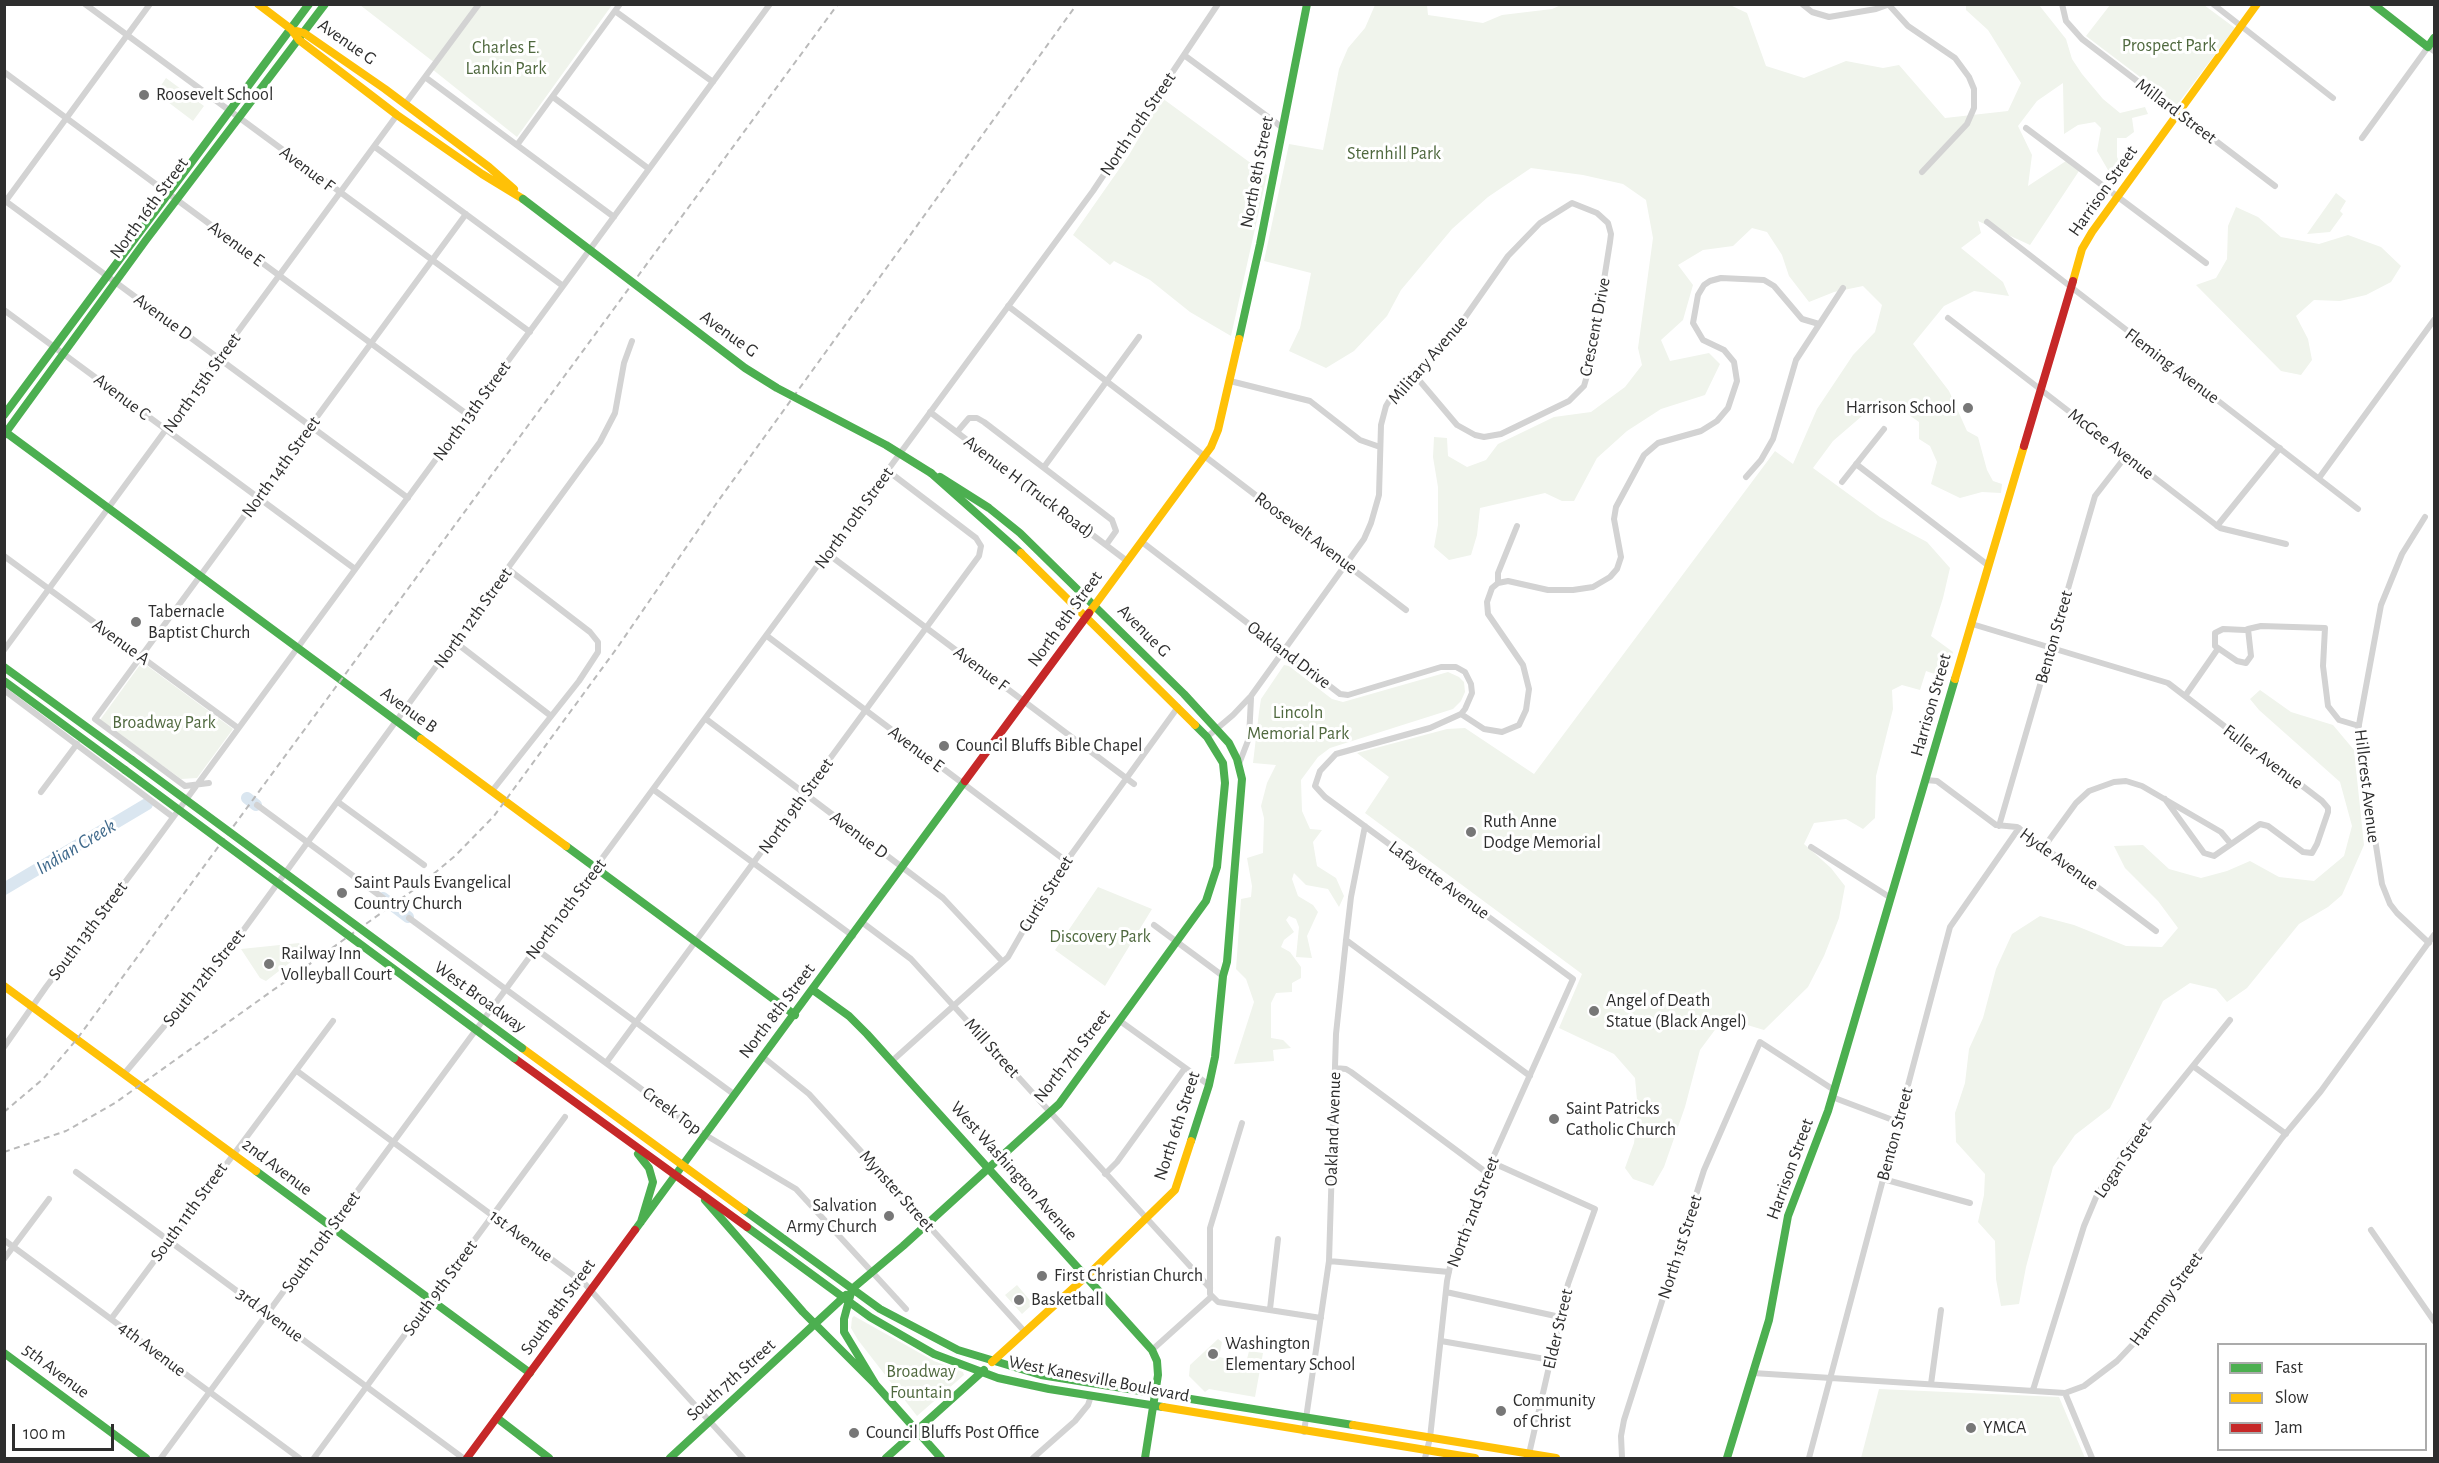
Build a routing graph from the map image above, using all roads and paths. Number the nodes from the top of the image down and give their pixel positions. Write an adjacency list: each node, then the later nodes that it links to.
1 (85, 4): 20 (street, Avenue F)
2 (150, 4): 20 (street)
3 (258, 4): 19 (main road, Avenue G)
4 (309, 4): 19 (main road, North 16th Street)
5 (325, 4): 21 (main road, North 16th Street)
6 (479, 4): 26 (street)
7 (620, 4): 17 (street)
8 (770, 4): 27 (street, North 13th Street)
9 (1218, 4): 24 (street, North 10th Street)
10 (1307, 4): 36 (main road, North 8th Street)
11 (1802, 4): 16 (street)
12 (2062, 4): 32 (street, Millard Street)
13 (2213, 4): 18 (street)
14 (2257, 4): 18 (main road, Harrison Street)
15 (2373, 4): 23 (main road)
16 (1889, 5): 42 (street)
17 (615, 11): 27 (street); 28 (street)
18 (2241, 27): 29 (street); 32 (main road, Harrison Street)
19 (291, 29): 21 (main road, Avenue G); 31 (main road, North 16th Street)
20 (127, 35): 31 (street, Avenue F); 34 (street)
21 (302, 36): 30 (main road, Avenue G); 33 (main road, Avenue G); 35 (main road, North 16th Street)
22 (2434, 38): 23 (main road)
23 (2431, 49): 38 (street)
24 (1184, 55): 36 (street); 60 (street, North 10th Street)
25 (4, 72): 34 (street, Avenue E)
26 (425, 77): 30 (street); 39 (street)
27 (713, 82): 41 (street, North 13th Street)
28 (553, 96): 39 (street); 41 (street)
29 (2333, 98)
30 (405, 104): 47 (main road, Avenue G)
31 (230, 112): 35 (street, Avenue F); 46 (main road, North 16th Street)
32 (2179, 113): 43 (street, Millard Street); 45 (main road, Harrison Street)
33 (397, 115): 40 (street, North 15th Street); 47 (main road, Avenue G)
34 (66, 118): 46 (street, Avenue E); 48 (street)
35 (239, 118): 44 (street, Avenue F); 46 (main road, North 16th Street)
36 (1283, 128): 73 (main road, North 8th Street)
37 (2026, 128): 45 (street)
38 (2362, 138)
39 (517, 145): 51 (street)
40 (375, 147): 44 (street, North 15th Street); 50 (street)
41 (649, 169): 51 (street, North 13th Street)
42 (1922, 172)
43 (2275, 186)
44 (341, 194): 53 (street, Avenue F); 55 (street, North 15th Street)
45 (2118, 196): 54 (street); 59 (main road, Harrison Street)
46 (173, 197): 55 (street, Avenue E); 56 (main road, North 16th Street)
47 (523, 199): 90 (main road, Avenue G, bridge)
48 (5, 201): 56 (street, Avenue D)
49 (1591, 210): 71 (street, Military Avenue); 71 (street, Crescent Drive)
50 (466, 214): 53 (street, North 14th Street); 57 (street)
51 (614, 217): 57 (street, North 13th Street)
52 (1987, 222): 59 (street, Fleming Avenue)
53 (432, 261): 65 (street, Avenue F); 68 (street, North 14th Street)
54 (2206, 263)
55 (280, 277): 68 (street, Avenue E); 70 (street, North 15th Street)
56 (112, 279): 69 (main road, North 16th Street); 70 (street, Avenue D)
57 (563, 286): 65 (street, North 13th Street)
58 (1844, 288): 64 (street)
59 (2070, 288): 74 (main road, Harrison Street); 84 (street, Fleming Avenue)
60 (1008, 306): 72 (street, Roosevelt Avenue); 75 (street, North 10th Street)
61 (4, 310): 69 (street, Avenue C)
62 (1948, 318): 74 (street, McGee Avenue)
63 (2434, 320): 92 (street)
64 (1819, 324): 91 (street); 112 (street)
65 (530, 332): 77 (street, North 13th Street)
66 (1139, 337): 72 (street)
67 (632, 341): 110 (street, North 12th Street)
68 (372, 344): 77 (street, Avenue E); 78 (street, North 14th Street)
69 (59, 351): 76 (main road, North 16th Street); 80 (street, Avenue C); 82 (main road, North 16th Street)
70 (220, 359): 78 (street, Avenue D); 80 (street, North 15th Street)
71 (1413, 373): 83 (street, Military Avenue)
72 (1106, 381): 85 (street, Roosevelt Avenue); 88 (street)
73 (1230, 381): 83 (street); 85 (main road, North 8th Street)
74 (2041, 390): 86 (street, McGee Avenue); 108 (main road, Harrison Street)
75 (930, 412): 81 (street, Avenue H (Truck Road)); 89 (street, North 10th Street)
76 (4, 415)
77 (468, 415): 95 (street, North 13th Street)
78 (311, 426): 94 (street, North 14th Street); 95 (street, Avenue D)
79 (1884, 429): 87 (street)
80 (167, 430): 94 (street, Avenue C); 96 (street, North 15th Street)
81 (957, 432): 88 (street); 103 (street, Avenue H (Truck Road))
82 (5, 433): 96 (main road, Avenue B)
83 (1380, 447): 107 (street, Military Avenue)
84 (2280, 447): 92 (street, Fleming Avenue); 100 (street)
85 (1204, 456): 101 (main road, North 8th Street); 107 (street, Roosevelt Avenue)
86 (2126, 456): 100 (street, McGee Avenue); 122 (street, Benton Street)
87 (1856, 464): 93 (street); 108 (street)
88 (1044, 467): 103 (street)
89 (888, 471): 104 (street, North 10th Street); 118 (street, North 9th Street)
90 (931, 473): 114 (main road, Avenue G); 116 (main road, Avenue G)
91 (1746, 477)
92 (2319, 478): 97 (street, Fleming Avenue)
93 (1842, 482)
94 (258, 498): 109 (street, Avenue C); 111 (street, North 14th Street)
95 (408, 498): 109 (street, North 13th Street)
96 (109, 508): 111 (main road, Avenue B); 113 (street, North 15th Street)
97 (2358, 509)
98 (2426, 517): 140 (street, Hillcrest Avenue)
99 (1517, 526): 112 (street)
100 (2217, 526): 102 (street, McGee Avenue)
101 (1142, 542): 106 (main road, North 8th Street); 126 (street, Oakland Drive)
102 (2286, 544)
103 (1106, 545): 106 (street, Avenue H (Truck Road))
104 (828, 554): 118 (street, Avenue F); 120 (street, North 10th Street)
105 (4, 556): 113 (street, Avenue A)
106 (1127, 561): 114 (main road, North 8th Street)
107 (1347, 565): 115 (street, Roosevelt Avenue); 126 (street, Military Avenue)
108 (1989, 566): 117 (main road, Harrison Street)
109 (356, 569): 123 (street, North 13th Street)
110 (508, 569): 121 (street, North 12th Street); 137 (street)
111 (201, 576): 123 (main road, Avenue B); 127 (street, North 14th Street)
112 (1498, 583): 136 (street)
113 (50, 589): 124 (street, North 15th Street); 127 (street, Avenue A)
114 (1094, 605): 116 (main road, North 8th Street); 142 (main road, Avenue G)
115 (1407, 610)
116 (1087, 615): 133 (main road, North 8th Street); 134 (main road, Avenue G)
117 (1972, 624): 122 (street, Fuller Avenue); 147 (main road, Harrison Street)
118 (926, 628): 133 (street, Avenue F); 135 (street, North 9th Street)
119 (2248, 629): 125 (street); 125 (street); 140 (street)
120 (767, 636): 135 (street, Avenue E); 138 (street, North 10th Street)
121 (455, 642): 137 (street); 139 (street, North 12th Street)
122 (2051, 647): 132 (street, Fuller Avenue); 161 (street, Benton Street)
123 (298, 648): 139 (main road, Avenue B); 141 (street, North 13th Street)
124 (4, 650)
125 (2217, 650): 132 (street)
126 (1284, 651): 131 (street, Military Avenue); 136 (street, Oakland Drive)
127 (141, 657): 141 (street, Avenue A); 149 (street, North 14th Street)
128 (4, 668): 223 (main road, West Broadway, bridge)
129 (4, 681): 220 (main road, West Broadway, bridge)
130 (4, 690): 144 (street)
131 (1251, 696): 142 (street, Military Avenue); 145 (street)
132 (2185, 696): 164 (street, Fuller Avenue)
133 (1024, 702): 146 (street, Avenue F); 151 (main road, North 8th Street)
134 (1178, 707): 143 (main road, Avenue G); 146 (street, Curtis Street)
135 (865, 711): 151 (street, Avenue E); 155 (street, North 9th Street)
136 (1461, 714): 160 (street, Lafayette Avenue)
137 (551, 716): 153 (street)
138 (706, 719): 152 (street, North 10th Street); 155 (street, Avenue D)
139 (397, 721): 153 (main road, Avenue B); 157 (street, North 12th Street)
140 (2359, 726): 184 (street, Hillcrest Avenue)
141 (238, 728): 149 (street, North 13th Street)
142 (1217, 729): 143 (street, Military Avenue); 145 (main road, North 6th Street)
143 (1207, 737): 183 (main road, North 7th Street)
144 (77, 744): 154 (street); 159 (street)
145 (1239, 764): 187 (main road, North 6th Street)
146 (1126, 778): 150 (street, Avenue F); 167 (street, Curtis Street)
147 (1926, 780): 161 (street, Hyde Avenue); 174 (main road, Harrison Street)
148 (209, 783): 149 (street)
149 (197, 784): 159 (street, North 13th Street)
150 (1134, 784)
151 (964, 785): 167 (street, Avenue E); 171 (main road, North 8th Street)
152 (654, 790): 168 (street); 170 (street, North 10th Street)
153 (492, 791): 170 (main road, Avenue B)
154 (41, 792)
155 (805, 794): 168 (street, North 9th Street); 171 (street, Avenue D)
156 (2164, 799): 164 (street); 164 (street, Fuller Avenue); 166 (street)
157 (338, 801): 163 (street, North 12th Street); 169 (street)
158 (257, 805): 163 (street)
159 (173, 817): 193 (street, South 13th Street)
160 (1365, 826): 181 (street, Oakland Avenue); 188 (street, Lafayette Avenue)
161 (1999, 826): 162 (street, Hyde Avenue)
162 (2019, 828): 166 (street, Hyde Avenue); 215 (street, Benton Street)
163 (308, 843): 172 (street, North 12th Street); 173 (street)
164 (2231, 844)
165 (1811, 847): 174 (street)
166 (2044, 847): 178 (street, Hyde Avenue)
167 (1066, 861): 186 (street, Curtis Street)
168 (754, 863): 180 (street); 182 (street, North 9th Street)
169 (424, 865)
170 (596, 868): 182 (main road, Avenue B); 185 (street, North 10th Street)
171 (903, 868): 176 (main road, North 8th Street); 186 (street, Avenue D)
172 (281, 879): 208 (street, South 12th Street)
173 (383, 898)
174 (1891, 898): 211 (main road, Harrison Street)
175 (409, 918): 190 (street, Creek Top)
176 (863, 923): 180 (main road, North 8th Street); 192 (street, Mill Street)
177 (1154, 925): 183 (street)
178 (2156, 931)
179 (2434, 935): 184 (street, Harmony Street)
180 (853, 936): 191 (main road, North 8th Street)
181 (1346, 940): 206 (street, Oakland Avenue); 209 (street)
182 (695, 941): 194 (main road, Avenue B); 198 (street, North 9th Street)
183 (1177, 943): 187 (street); 197 (main road, North 7th Street)
184 (2428, 943): 217 (street, Harmony Street)
185 (536, 949): 190 (street, North 10th Street); 198 (street)
186 (1002, 961): 192 (street, Curtis Street)
187 (1223, 976): 210 (main road, North 6th Street)
188 (1573, 979): 209 (street, North 2nd Street)
189 (4, 986): 193 (main road, 2nd Avenue)
190 (506, 989): 199 (street, North 10th Street); 203 (street, Creek Top)
191 (813, 990): 194 (main road, North 8th Street); 202 (main road, West Washington Avenue)
192 (953, 1005): 202 (street, Curtis Street); 213 (street, Mill Street)
193 (33, 1007): 200 (street, South 13th Street); 208 (main road, 2nd Avenue)
194 (795, 1015): 201 (main road, North 8th Street)
195 (2230, 1020): 204 (street, Logan Street)
196 (333, 1021): 207 (street, South 11th Street)
197 (1120, 1021): 205 (street); 213 (main road, North 7th Street)
198 (636, 1022): 203 (street, North 9th Street); 212 (street)
199 (479, 1024): 219 (street, South 10th Street)
200 (4, 1047)
201 (763, 1057): 212 (main road, North 8th Street); 236 (street, Mynster Street)
202 (892, 1061): 224 (main road, West Washington Avenue)
203 (606, 1063): 218 (street, Creek Top)
204 (2193, 1066): 217 (street); 277 (street, Logan Street)
205 (1185, 1068): 210 (street); 227 (street)
206 (1335, 1068): 226 (street); 244 (street, Oakland Avenue)
207 (297, 1071): 219 (street, 1st Avenue); 221 (street, South 11th Street)
208 (124, 1074): 221 (main road, 2nd Avenue)
209 (1530, 1076): 222 (street, North 2nd Street)
210 (1209, 1085): 234 (main road, North 6th Street)
211 (1833, 1093): 215 (street); 272 (main road, Harrison Street); 305 (street, North 1st Street)
212 (735, 1095): 218 (main road, North 8th Street)
213 (1050, 1113): 224 (main road, North 7th Street); 227 (street, Mill Street)
214 (565, 1117): 233 (street, South 9th Street)
215 (1898, 1122): 229 (street, Benton Street)
216 (1242, 1123): 248 (street)
217 (2286, 1134): 280 (street, Harmony Street)
218 (705, 1135): 223 (main road, North 8th Street); 245 (street, Creek Top)
219 (394, 1142): 233 (street, 1st Avenue); 237 (street, South 10th Street)
220 (629, 1143): 228 (main road, West Broadway); 235 (main road)
221 (232, 1154): 237 (main road, 2nd Avenue); 240 (street, South 11th Street)
222 (1491, 1162): 226 (street, North 2nd Street); 259 (street, Elder Street)
223 (683, 1164): 228 (main road, North 8th Street); 250 (main road, West Broadway)
224 (989, 1169): 236 (main road, North 7th Street); 247 (main road, West Washington Avenue)
225 (76, 1172): 240 (street, 3rd Avenue)
226 (1487, 1173): 246 (street, North 2nd Street)
227 (1105, 1174): 234 (street, Mill Street)
228 (675, 1175): 230 (main road, West Broadway); 235 (main road, South 8th Street)
229 (1883, 1179): 232 (street); 273 (street, Benton Street)
230 (697, 1190): 253 (main road, West Kanesville Boulevard); 263 (main road, West Broadway)
231 (49, 1199): 242 (street)
232 (1970, 1203)
233 (493, 1215): 249 (street, 1st Avenue); 254 (street, South 9th Street)
234 (1146, 1220): 247 (main road, North 6th Street); 248 (street, Mill Street)
235 (641, 1222): 249 (main road, South 8th Street)
236 (928, 1224): 245 (main road, North 7th Street); 264 (street, Mynster Street)
237 (331, 1228): 254 (main road, 2nd Avenue); 258 (street, South 10th Street)
238 (2372, 1230): 262 (street)
239 (1278, 1239): 256 (street)
240 (169, 1240): 258 (street, 3rd Avenue); 260 (street, South 11th Street)
241 (5, 1242): 242 (street, 4th Avenue)
242 (13, 1247): 243 (street); 260 (street, 4th Avenue)
243 (4, 1258)
244 (1329, 1261): 246 (street); 261 (street, Oakland Avenue)
245 (871, 1271): 250 (main road, North 7th Street); 255 (street, Creek Top)
246 (1449, 1272): 251 (street, North 2nd Street)
247 (1086, 1276): 264 (main road, North 6th Street); 266 (main road, West Washington Avenue)
248 (1210, 1288): 252 (street)
249 (590, 1289): 271 (main road, South 8th Street); 285 (street, 1st Avenue)
250 (852, 1289): 253 (main road, North 7th Street); 269 (main road, West Kanesville Boulevard)
251 (1446, 1292): 259 (street); 265 (street, North 2nd Street)
252 (1211, 1297): 256 (street); 266 (street)
253 (846, 1300): 263 (main road, North 7th Street); 270 (main road, West Kanesville Boulevard); 275 (main road, West Broadway)
254 (430, 1301): 271 (main road, 2nd Avenue); 276 (street, South 9th Street)
255 (906, 1309)
256 (1270, 1310): 261 (street)
257 (1941, 1310): 274 (street)
258 (268, 1314): 276 (street, 3rd Avenue); 278 (street, South 10th Street)
259 (1560, 1317): 268 (street, Elder Street)
260 (111, 1318): 278 (street, 4th Avenue)
261 (1321, 1318): 284 (street, Oakland Avenue)
262 (2434, 1321)
263 (815, 1325): 275 (main road, West Broadway); 285 (main road, South 7th Street)
264 (1025, 1332): 269 (main road, North 6th Street)
265 (1441, 1341): 268 (street); 288 (street, North 2nd Street)
266 (1152, 1350): 279 (main road)
267 (4, 1353): 291 (main road, 5th Avenue)
268 (1551, 1360): 289 (street, Elder Street)
269 (992, 1362): 270 (main road, North 6th Street); 279 (main road, West Kanesville Boulevard)
270 (981, 1372): 281 (main road, West Kanesville Boulevard); 286 (main road, North 6th Street)
271 (530, 1373): 283 (main road, South 8th Street)
272 (1753, 1373): 273 (street); 306 (main road, Harrison Street)
273 (1830, 1378): 274 (street); 307 (street, Benton Street)
274 (1931, 1384): 277 (street)
275 (876, 1385): 286 (main road, West Broadway)
276 (367, 1387): 294 (street, South 9th Street); 295 (street, 3rd Avenue)
277 (2033, 1390): 280 (street)
278 (210, 1392): 292 (street, South 10th Street); 293 (street, 4th Avenue)
279 (1155, 1393): 282 (main road); 284 (main road, West Kanesville Boulevard)
280 (2065, 1393): 308 (street)
281 (1091, 1396): 282 (main road, West Kanesville Boulevard); 301 (street)
282 (1154, 1406): 287 (main road, West Kanesville Boulevard); 302 (main road)
283 (497, 1418): 295 (main road, South 8th Street); 296 (main road)
284 (1306, 1418): 287 (street, Oakland Avenue); 288 (main road, West Kanesville Boulevard)
285 (710, 1422): 297 (main road, South 7th Street); 298 (street, 1st Avenue)
286 (917, 1431): 299 (main road, North 6th Street); 300 (main road, West Broadway)
287 (1304, 1432): 290 (main road, West Kanesville Boulevard)
288 (1430, 1438): 289 (main road, West Kanesville Boulevard); 290 (street, North 2nd Street)
289 (1529, 1454): 304 (main road, West Kanesville Boulevard)
290 (1426, 1455): 303 (main road, West Kanesville Boulevard)
291 (146, 1458)
292 (161, 1458)
293 (299, 1458)
294 (314, 1458)
295 (465, 1458)
296 (549, 1458)
297 (670, 1458)
298 (743, 1458)
299 (886, 1458)
300 (941, 1458)
301 (1033, 1458)
302 (1145, 1458)
303 (1475, 1458)
304 (1556, 1458)
305 (1622, 1458)
306 (1727, 1458)
307 (1809, 1458)
308 (2092, 1458)

